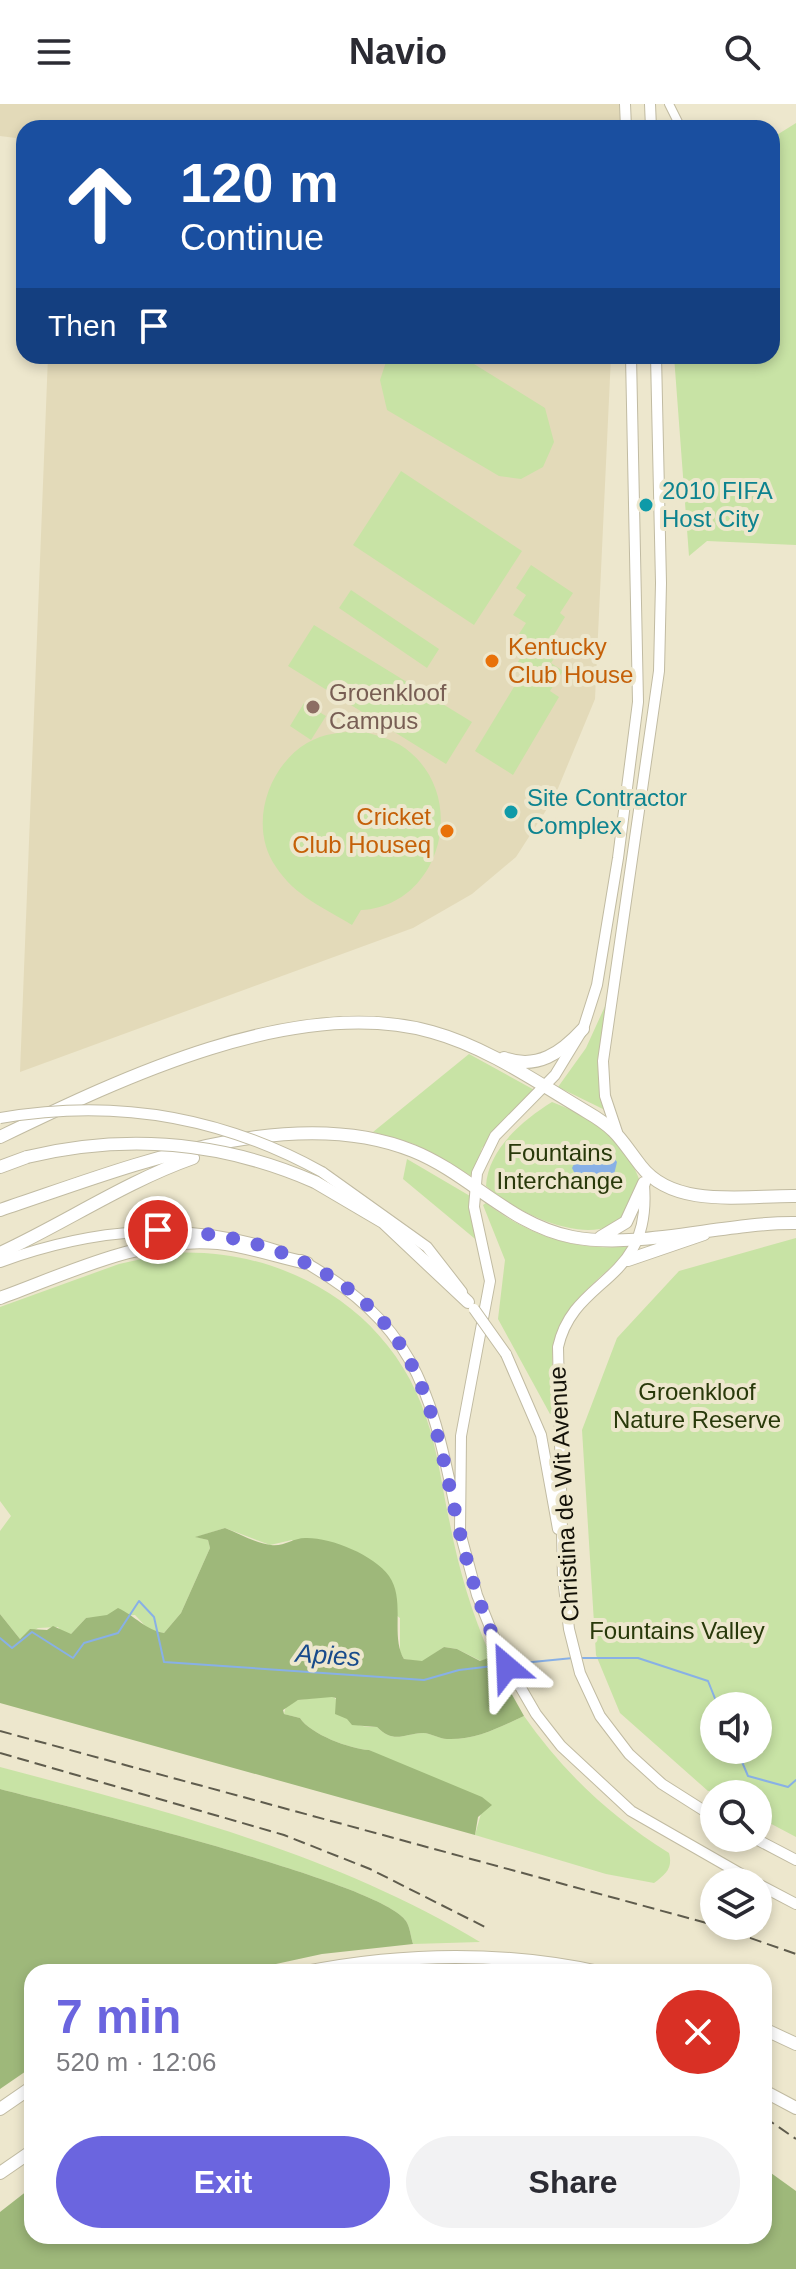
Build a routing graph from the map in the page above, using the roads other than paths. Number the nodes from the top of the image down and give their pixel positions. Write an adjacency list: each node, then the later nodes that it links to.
1 (631, 364): 3 (main road)
2 (656, 364): 7 (main road)
3 (583, 1029): 4 (highway); 5 (main road)
4 (482, 1051): 5 (highway); 8 (highway)
5 (545, 1087): 7 (highway); 14 (main road)
6 (0, 1118): 12 (main road, bridge)
7 (617, 1132): 11 (highway)
8 (0, 1137)
9 (234, 1143): 14 (highway); 16 (highway); 21 (highway)
10 (0, 1167): 12 (highway, bridge)
11 (642, 1168): 13 (main road); 15 (highway)
12 (319, 1177): 26 (highway)
13 (644, 1183): 19 (main road, Christina de Wit Avenue); 20 (highway)
14 (474, 1186): 20 (highway); 27 (main road)
15 (796, 1196)
16 (0, 1210)
17 (796, 1223): 18 (highway)
18 (722, 1227): 19 (highway); 22 (highway)
19 (638, 1237): 20 (highway); 22 (main road, Christina de Wit Avenue)
20 (593, 1240)
21 (0, 1253)
22 (628, 1260): 28 (main road, Christina de Wit Avenue)
23 (0, 1262): 24 (main road)
24 (307, 1263): 25 (highway); 27 (main road)
25 (0, 1298)
26 (471, 1305): 28 (main road, bridge)
27 (460, 1532): 32 (main road)
28 (562, 1551): 29 (main road, Christina de Wit Avenue)
29 (700, 1808)
30 (772, 1847): 31 (main road)
31 (796, 1860)
32 (730, 1868)
33 (772, 1891): 34 (main road)
34 (796, 1904)
35 (363, 1964): 36 (highway)
36 (550, 1964)
37 (772, 2033): 38 (highway)
38 (796, 2044)
39 (24, 2092): 42 (highway)
40 (772, 2095): 41 (highway)
41 (796, 2108)
42 (0, 2109)
43 (24, 2156): 44 (highway)
44 (0, 2173)

